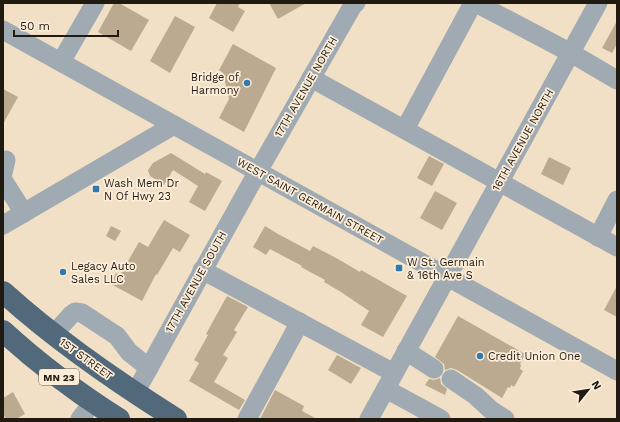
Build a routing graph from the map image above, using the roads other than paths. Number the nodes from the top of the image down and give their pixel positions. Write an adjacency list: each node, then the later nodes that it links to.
1 (95, 3): 7 (street)
2 (356, 3): 8 (street, 17TH AVENUE NORTH)
3 (475, 3): 6 (street); 11 (street)
4 (598, 3): 6 (street, 16TH AVENUE NORTH)
5 (3, 30): 7 (street, WEST SAINT GERMAIN STREET)
6 (571, 53): 9 (street); 14 (street, 16TH AVENUE NORTH)
7 (61, 62): 10 (street, WEST SAINT GERMAIN STREET)
8 (312, 78): 11 (street); 12 (street, 17TH AVENUE NORTH)
9 (617, 80)
10 (174, 126): 12 (street, WEST SAINT GERMAIN STREET); 16 (street)
11 (405, 129): 14 (street)
12 (258, 172): 20 (street, 17TH AVENUE SOUTH); 21 (street, WEST SAINT GERMAIN STREET)
13 (3, 180): 16 (street)
14 (500, 181): 18 (street); 21 (street, 16TH AVENUE NORTH)
15 (617, 200): 18 (street)
16 (24, 213): 17 (street)
17 (3, 225)
18 (598, 237): 19 (street)
19 (617, 246)
20 (202, 270): 23 (street); 27 (street, 17TH AVENUE SOUTH)
21 (448, 277): 26 (street, 16TH AVENUE NORTH); 29 (street, WEST SAINT GERMAIN STREET)
22 (3, 292): 25 (highway, 1ST STREET / MN 23)
23 (300, 322): 31 (street); 36 (street)
24 (4, 333): 33 (highway, MN 23)
25 (53, 335): 27 (street); 32 (highway, 1ST STREET / MN 23)
26 (406, 351): 28 (street); 31 (street, 16TH AVENUE NORTH)
27 (149, 368): 32 (street, 17TH AVENUE SOUTH)
28 (434, 369)
29 (617, 371)
30 (451, 379): 39 (street)
31 (390, 381): 37 (street, 16TH AVENUE NORTH); 38 (street)
32 (135, 393): 35 (highway, 1ST STREET / MN 23)
33 (87, 410): 34 (highway, MN 23)
34 (119, 419)
35 (176, 419)
36 (247, 419)
37 (369, 419)
38 (440, 419)
39 (505, 419)

